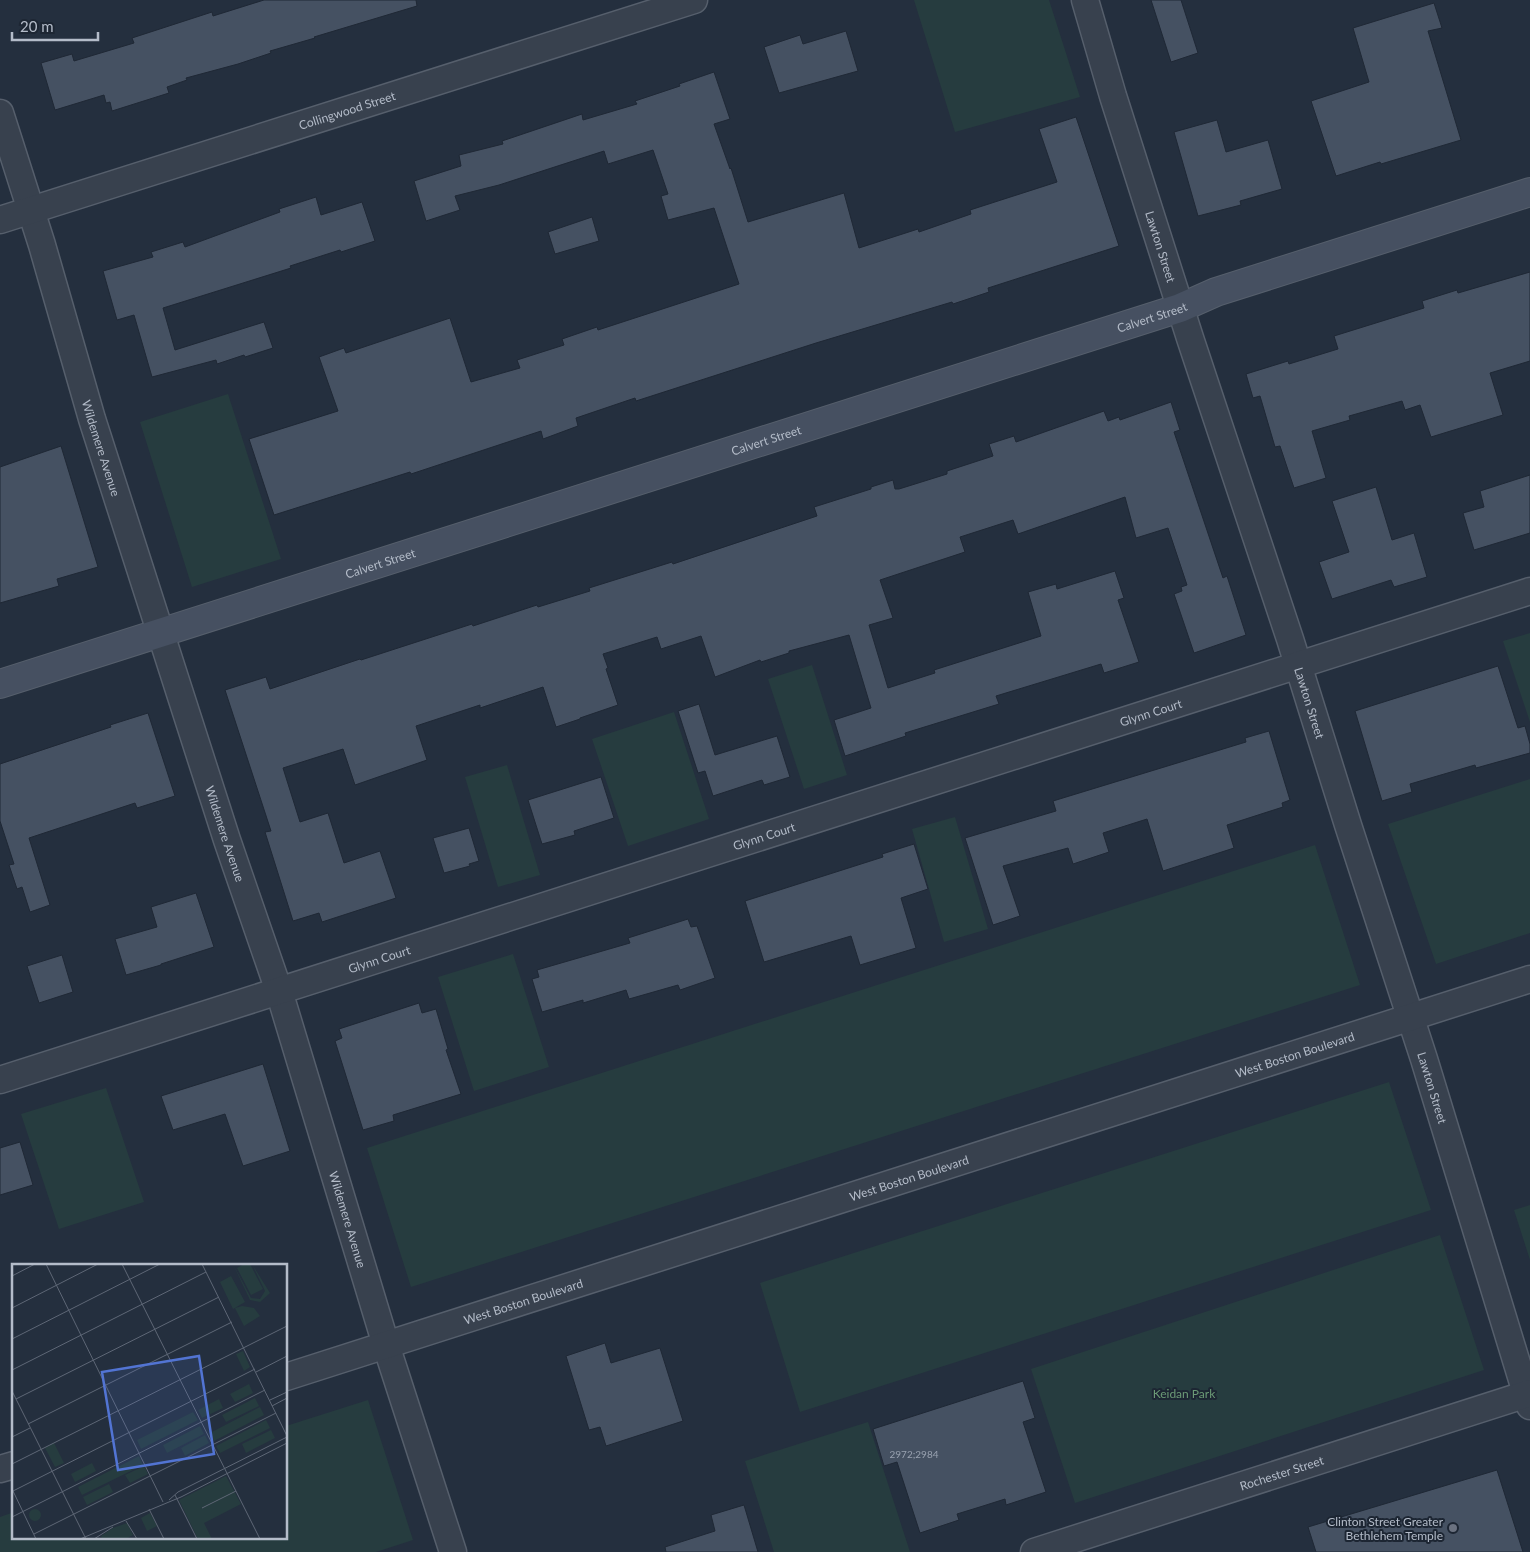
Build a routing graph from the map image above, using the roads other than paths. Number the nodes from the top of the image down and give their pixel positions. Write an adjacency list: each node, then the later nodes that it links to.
1 (694, 0): 5 (street, Collingwood Street)
2 (1085, 0): 7 (street, Lawton Street)
3 (0, 113): 5 (street, Wildemere Avenue)
4 (1530, 192): 7 (street, Calvert Street)
5 (30, 210): 6 (street, Collingwood Street); 9 (street, Wildemere Avenue)
6 (0, 220)
7 (1180, 308): 9 (street, Calvert Street); 10 (street, Lawton Street)
8 (1530, 591): 10 (street, Glynn Court)
9 (161, 633): 11 (street, Calvert Street); 13 (street, Wildemere Avenue)
10 (1298, 665): 13 (street, Glynn Court); 14 (street, Lawton Street)
11 (0, 684)
12 (1530, 979): 14 (street, West Boston Boulevard)
13 (279, 991): 15 (street, Glynn Court); 16 (street, Wildemere Avenue)
14 (1410, 1017): 16 (street, West Boston Boulevard); 18 (street, Lawton Street)
15 (0, 1080)
16 (386, 1345): 17 (street, West Boston Boulevard); 19 (street, Wildemere Avenue)
17 (288, 1376)
18 (1529, 1398): 20 (street, Rochester Street)
19 (454, 1552)
20 (1034, 1552)

